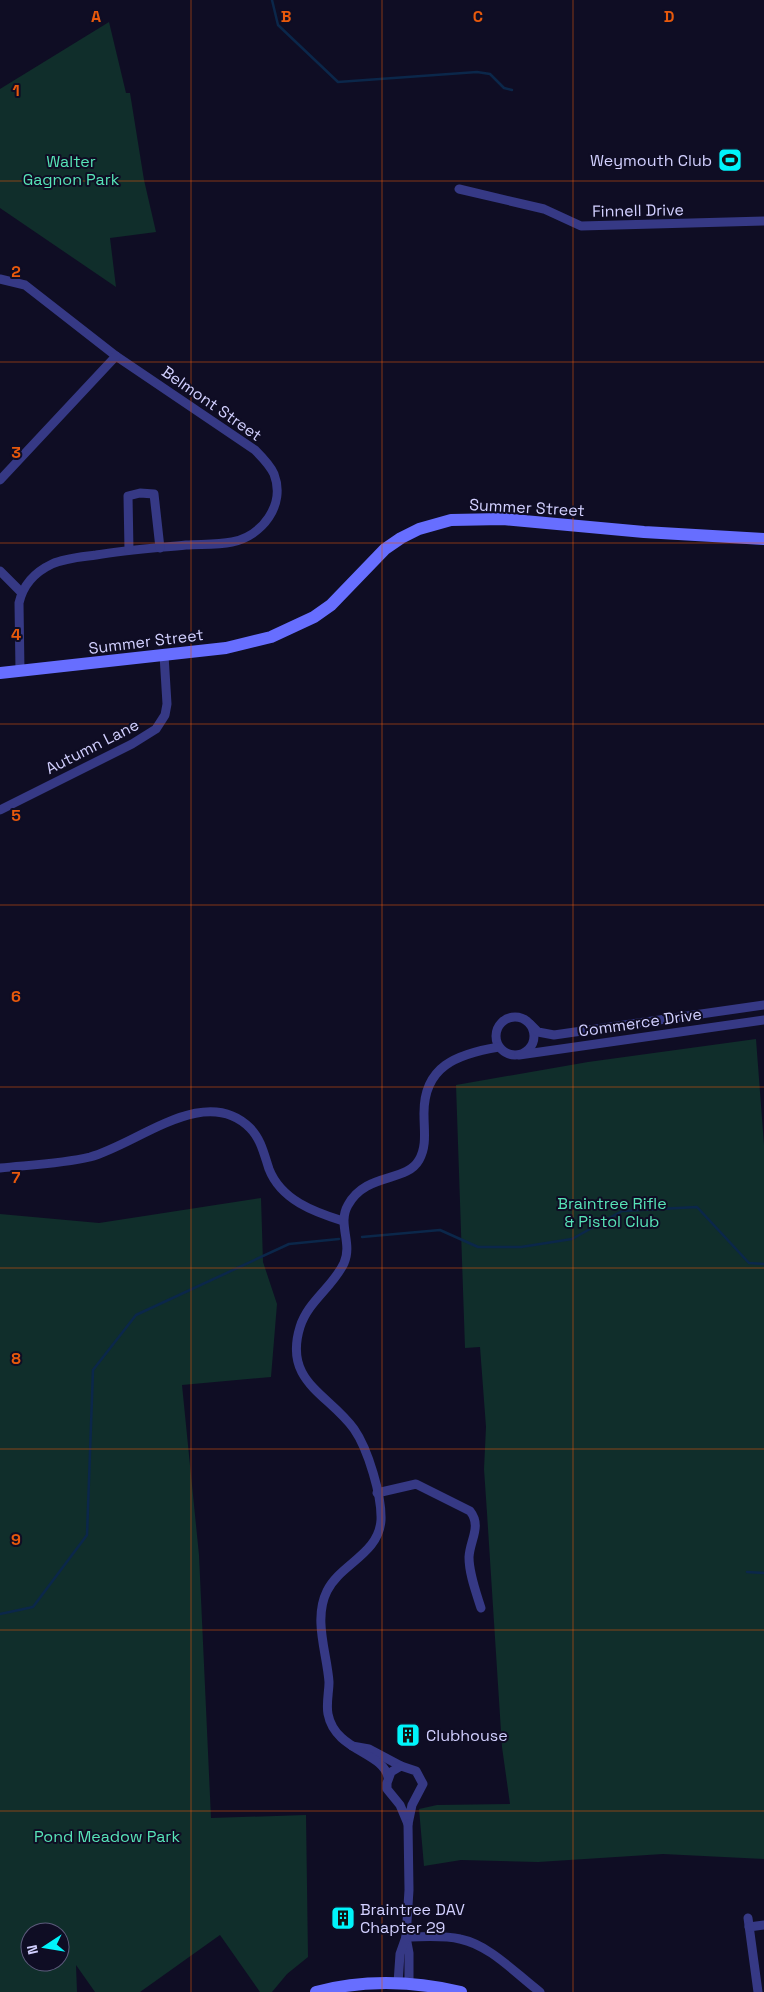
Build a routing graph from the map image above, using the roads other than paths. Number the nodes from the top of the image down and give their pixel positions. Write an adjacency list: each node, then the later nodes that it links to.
1 (459, 189): 2 (street, Finnell Drive)
2 (764, 220)
3 (0, 279): 4 (street, Belmont Street)
4 (116, 356): 5 (street); 7 (street, Belmont Street)
5 (0, 480)
6 (764, 539): 11 (street, Summer Street)
7 (160, 548): 8 (street, Belmont Street); 8 (street)
8 (129, 550): 10 (street, Belmont Street)
9 (0, 571): 10 (street)
10 (21, 592): 12 (street)
11 (164, 655): 12 (street, Summer Street); 14 (street, Autumn Lane)
12 (20, 671): 13 (street, Summer Street)
13 (0, 673)
14 (0, 810)
15 (764, 1005): 17 (street, Commerce Drive)
16 (764, 1020): 19 (street, Commerce Drive)
17 (530, 1024): 18 (street); 19 (street)
18 (499, 1047): 19 (street); 21 (street)
19 (520, 1055)
20 (0, 1168): 21 (street)
21 (343, 1221): 22 (street)
22 (377, 1493): 23 (street); 24 (street)
23 (480, 1608)
24 (352, 1746): 25 (street); 26 (street)
25 (401, 1766): 26 (street); 27 (street)
26 (388, 1778): 27 (street)
27 (408, 1824): 29 (street)
28 (764, 1925): 34 (street)
29 (406, 1937): 30 (street); 33 (street)
30 (404, 1983): 31 (street); 32 (street)
31 (316, 1992)
32 (461, 1992)
33 (540, 1992)
34 (758, 1992)

